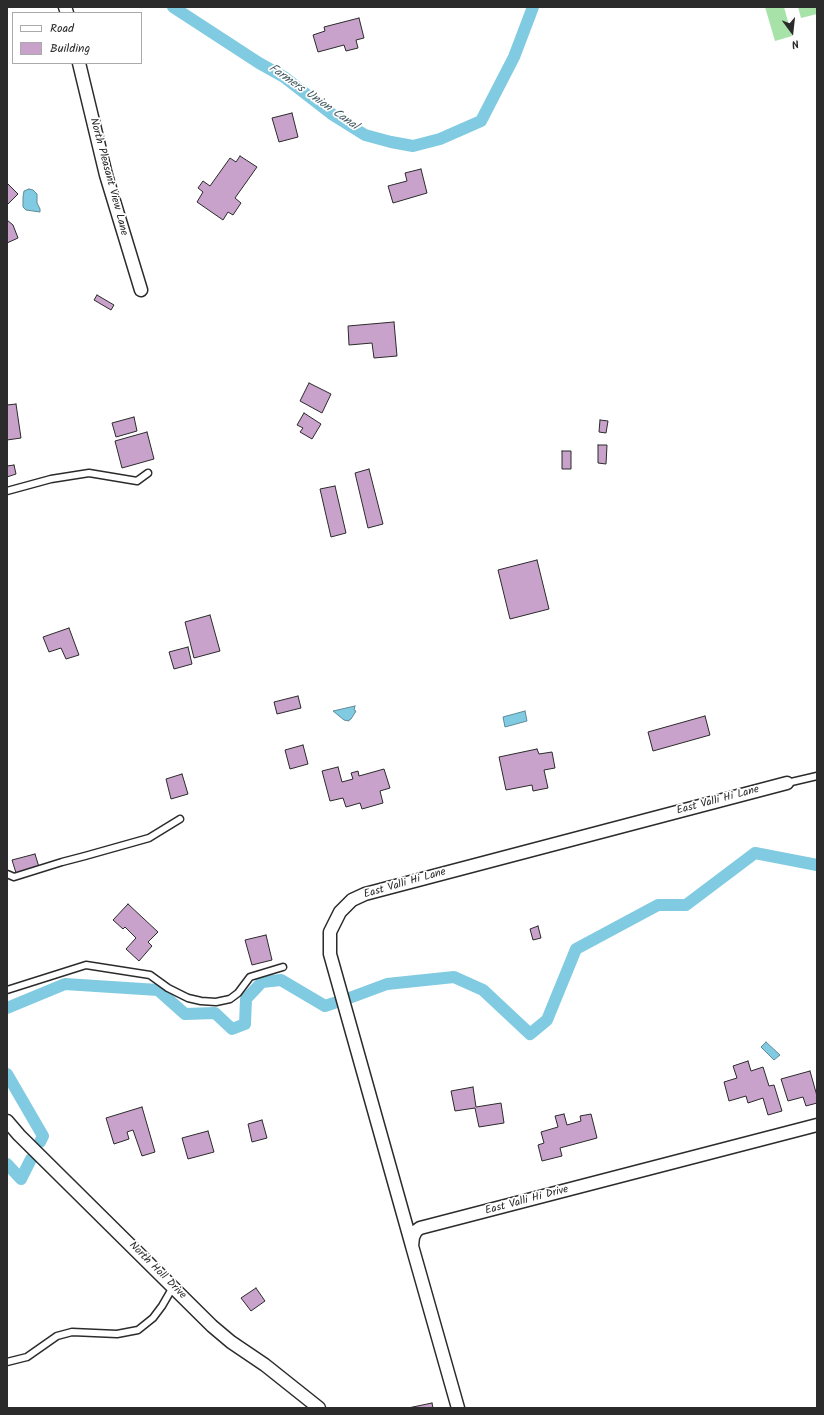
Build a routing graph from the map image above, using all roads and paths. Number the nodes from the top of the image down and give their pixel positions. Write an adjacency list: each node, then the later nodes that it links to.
1 (79, 64): 2 (street, North Pleasant View Lane)
2 (141, 290)
3 (148, 473): 4 (lane)
4 (7, 491)
5 (817, 776): 6 (lane)
6 (787, 783): 13 (street, East Valli Hi Lane)
7 (180, 820): 8 (lane)
8 (7, 874)
9 (283, 967): 10 (lane)
10 (7, 990)
11 (7, 1120): 14 (street, North Holl Drive)
12 (817, 1125): 13 (street, East Valli Hi Drive)
13 (412, 1246): 17 (street)
14 (174, 1287): 15 (lane); 16 (street, North Holl Drive)
15 (7, 1362)
16 (319, 1408)
17 (458, 1408)

